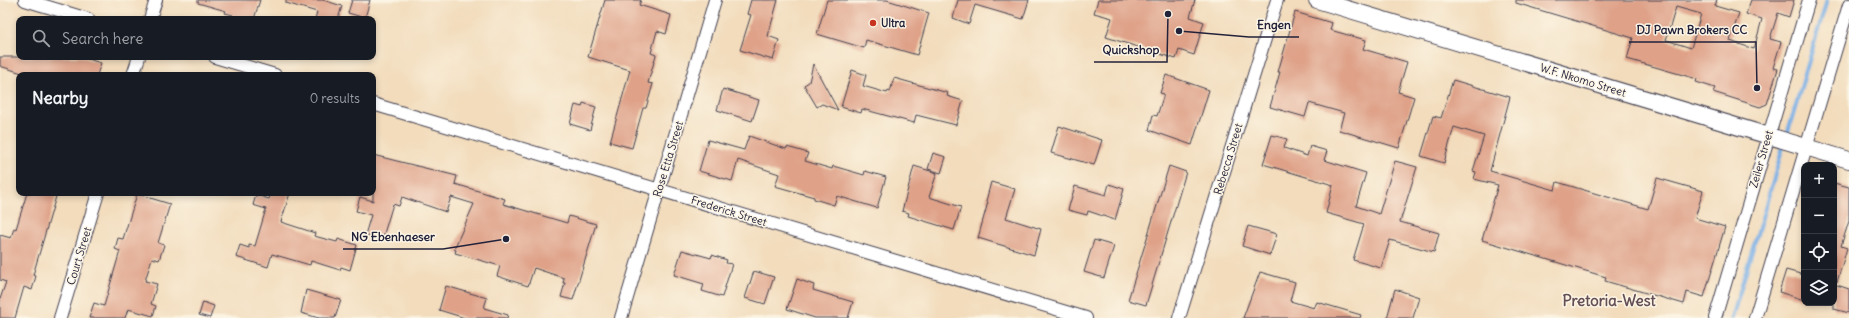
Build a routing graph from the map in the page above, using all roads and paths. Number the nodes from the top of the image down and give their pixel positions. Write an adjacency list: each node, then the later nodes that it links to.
1 (25, 0): 8 (street)
2 (156, 0): 9 (street)
3 (715, 0): 18 (street, Rose Etta Street)
4 (1277, 0): 23 (street, Rebecca Street)
5 (1317, 0): 15 (main road, W.F. Nkomo Street)
6 (1809, 0): 15 (street, Zeiler Street)
7 (1849, 5): 16 (street)
8 (78, 16)
9 (151, 16)
10 (138, 60): 12 (street)
11 (225, 60): 13 (street)
12 (134, 72)
13 (265, 72)
14 (376, 105): 18 (street, Frederick Street)
15 (1769, 136): 16 (main road, W.F. Nkomo Street); 24 (street, Zeiler Street)
16 (1804, 146): 17 (main road, W.F. Nkomo Street); 25 (street)
17 (1849, 160)
18 (658, 190): 21 (street, Rose Etta Street); 22 (street, Frederick Street)
19 (97, 196): 20 (street, Court Street)
20 (60, 318)
21 (621, 318)
22 (1086, 318)
23 (1179, 318)
24 (1715, 318)
25 (1755, 318)

